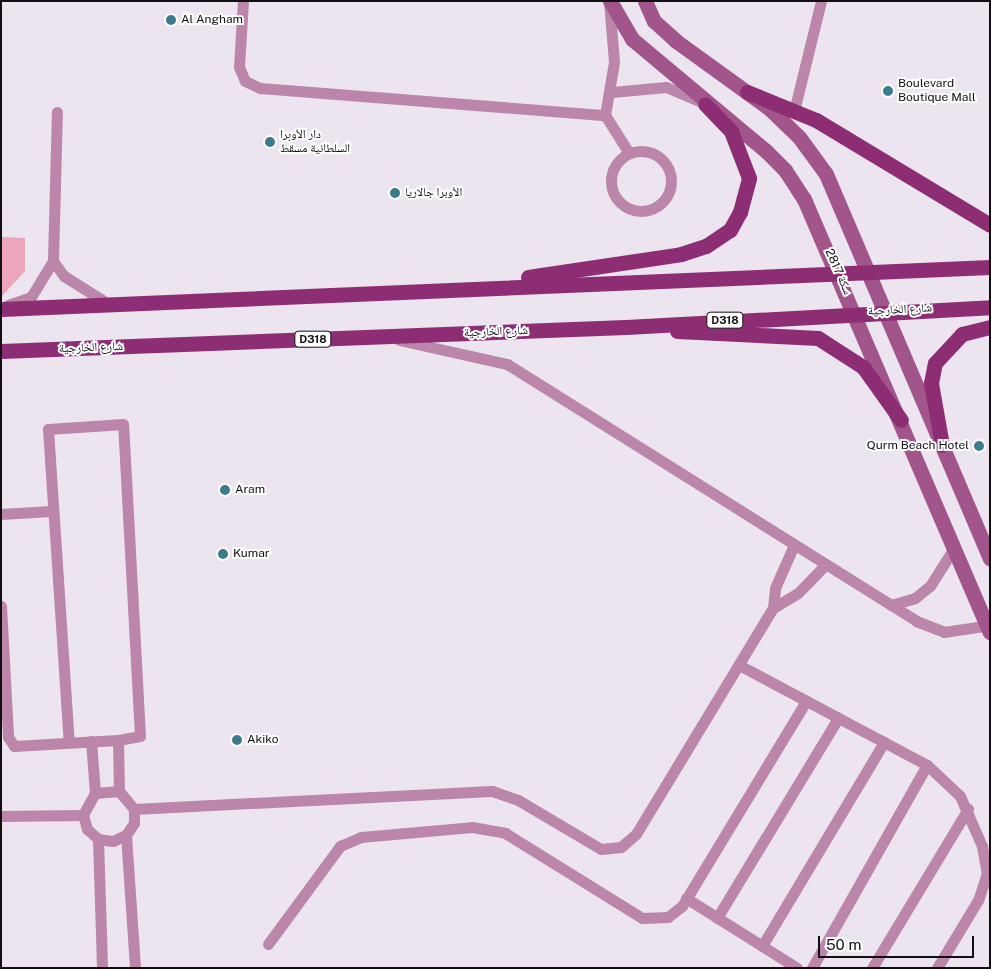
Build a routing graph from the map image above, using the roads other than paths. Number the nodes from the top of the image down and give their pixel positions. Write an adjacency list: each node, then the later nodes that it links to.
1 (243, 1): 10 (lane)
2 (609, 1): 5 (lane); 7 (street, سكة 2817)
3 (645, 1): 6 (street)
4 (821, 1): 8 (lane)
5 (612, 92): 7 (lane); 10 (lane)
6 (747, 92): 8 (main road); 15 (street)
7 (705, 104): 16 (street, سكة 2817); 17 (main road)
8 (794, 111): 12 (main road)
9 (57, 112): 13 (lane)
10 (605, 115): 11 (lane)
11 (629, 153): 11 (lane)
12 (990, 225)
13 (53, 261): 18 (lane); 20 (lane)
14 (990, 267): 15 (main road)
15 (870, 271): 16 (main road); 21 (street)
16 (838, 272): 17 (main road); 22 (street, سكة 2817)
17 (450, 289): 18 (main road)
18 (112, 306): 20 (main road)
19 (990, 307): 21 (main road, شارع الخارجية / D318)
20 (1, 308)
21 (885, 310): 22 (main road, شارع الخارجية / D318); 28 (street)
22 (856, 312): 23 (main road, شارع الخارجية / D318); 27 (street, سكة 2817)
23 (626, 326): 25 (main road, شارع الخارجية / D318); 27 (main road)
24 (990, 326): 28 (main road)
25 (382, 337): 26 (main road, شارع الخارجية / D318); 31 (lane)
26 (1, 351)
27 (901, 420): 32 (street, سكة 2817)
28 (942, 445): 33 (street)
29 (51, 510): 30 (lane); 42 (lane); 44 (lane)
30 (1, 514)
31 (794, 545): 34 (lane); 37 (lane)
32 (954, 548): 35 (lane); 38 (street, سكة 2817)
33 (990, 558)
34 (826, 564): 35 (lane); 37 (lane)
35 (891, 605): 38 (lane)
36 (1, 606): 44 (lane)
37 (774, 608): 39 (lane)
38 (989, 628)
39 (739, 664): 40 (lane); 49 (lane)
40 (806, 701): 41 (lane); 55 (lane)
41 (838, 718): 45 (lane); 56 (lane)
42 (118, 740): 43 (lane); 47 (lane)
43 (92, 741): 44 (lane); 48 (lane)
44 (68, 742)
45 (884, 742): 46 (lane); 58 (lane)
46 (927, 765): 50 (lane); 62 (lane)
47 (120, 791): 48 (lane); 49 (lane)
48 (95, 793): 51 (lane)
49 (134, 809): 53 (lane)
50 (968, 809): 63 (lane); 64 (lane)
51 (83, 815): 52 (lane); 54 (lane)
52 (1, 816)
53 (126, 836): 54 (lane); 60 (lane)
54 (98, 839): 59 (lane)
55 (686, 898): 56 (lane); 57 (lane)
56 (717, 918): 58 (lane)
57 (268, 944)
58 (762, 946): 61 (lane)
59 (102, 968)
60 (135, 968)
61 (797, 968)
62 (812, 968)
63 (872, 968)
64 (937, 968)

